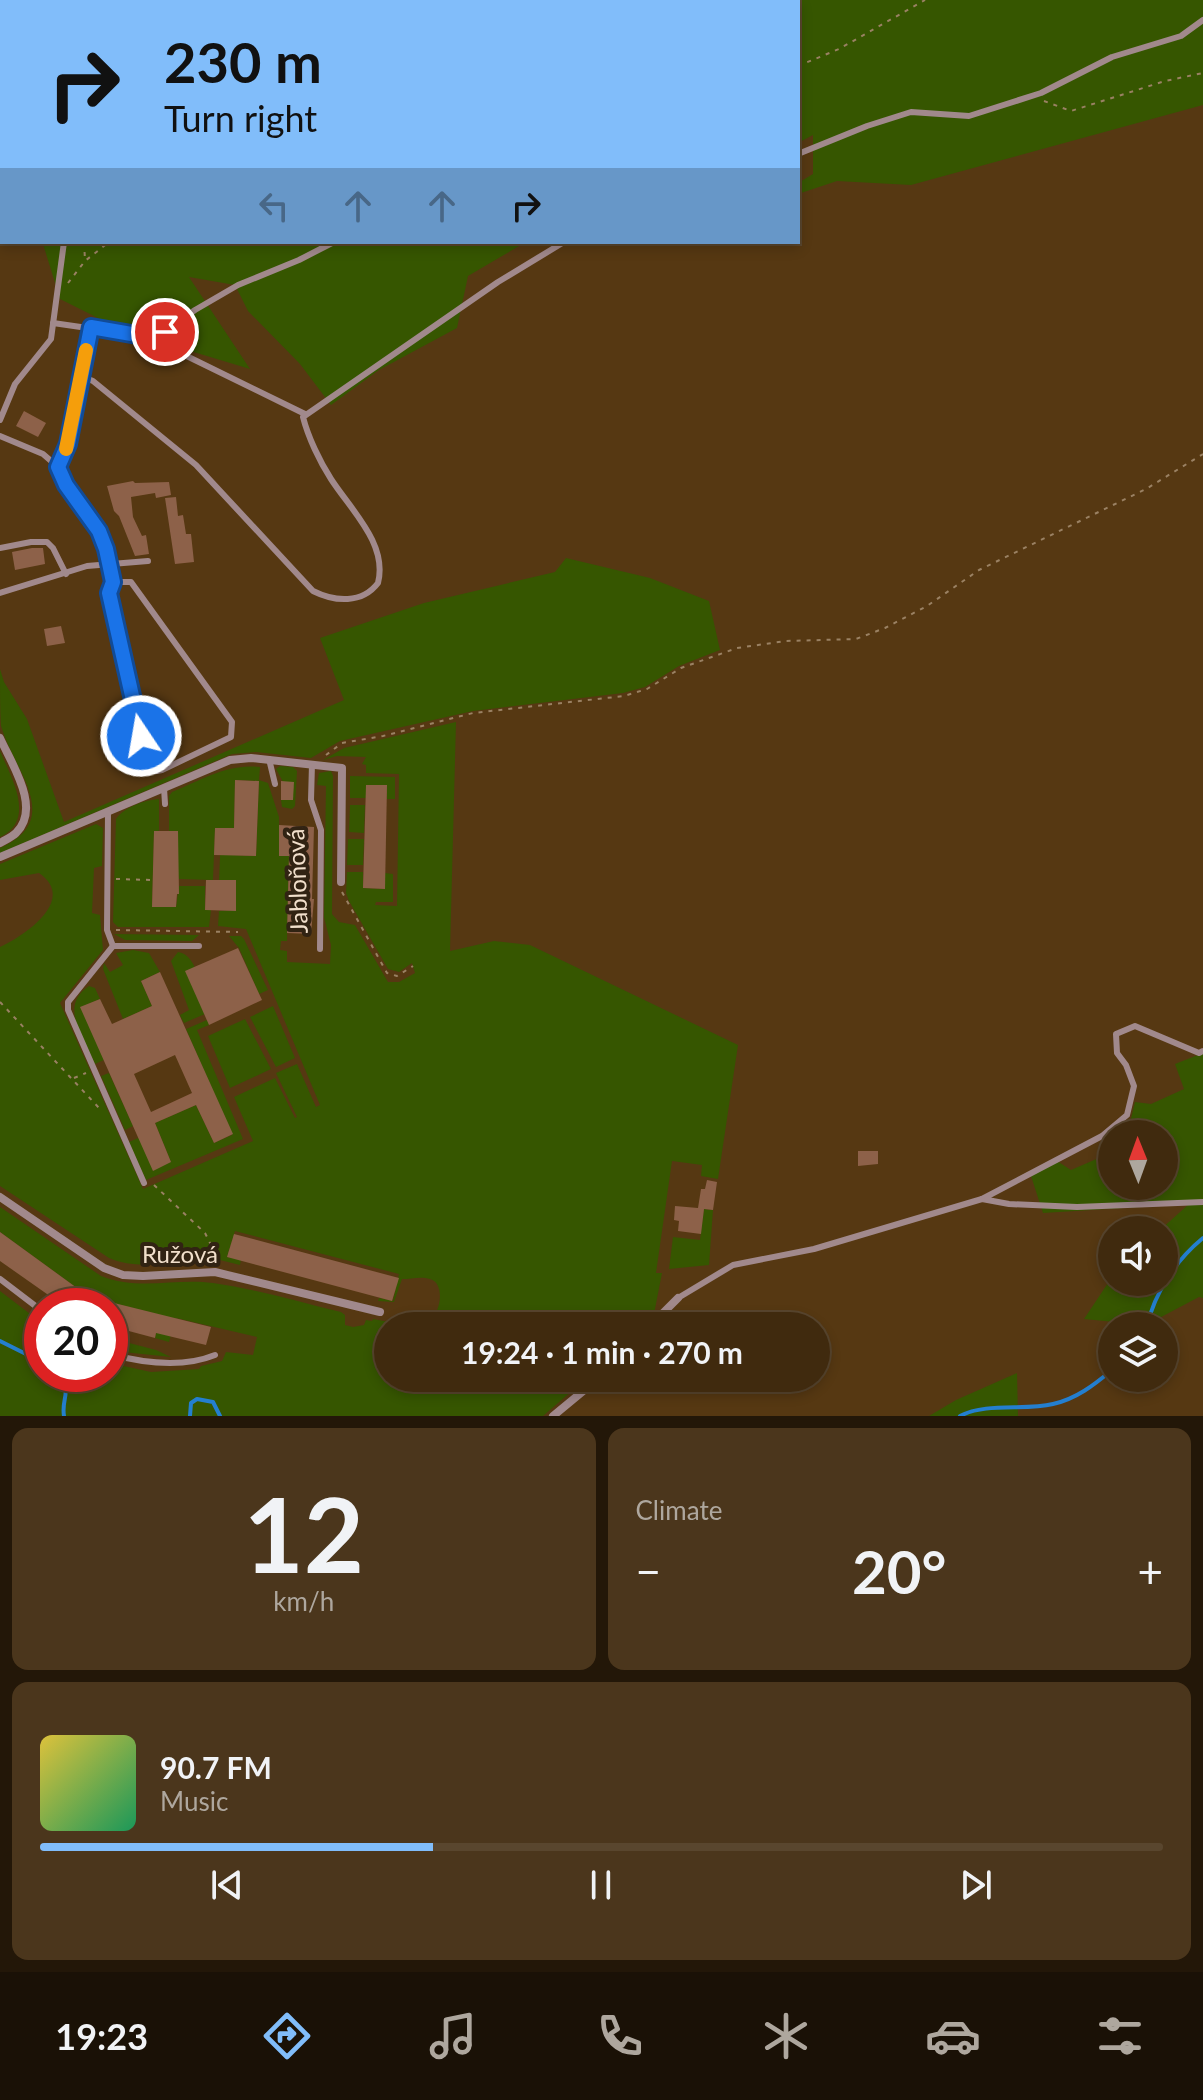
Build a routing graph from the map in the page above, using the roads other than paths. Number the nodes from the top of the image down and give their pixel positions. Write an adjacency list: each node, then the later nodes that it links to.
1 (1203, 20): 2 (lane)
2 (800, 153)
3 (64, 244): 6 (lane)
4 (330, 244): 8 (lane)
5 (561, 244): 10 (lane)
6 (53, 323): 7 (lane); 11 (lane)
7 (91, 327): 8 (lane); 9 (lane)
8 (152, 336): 10 (lane)
9 (81, 376): 10 (lane); 13 (lane)
10 (305, 414)
11 (0, 420)
12 (0, 436): 13 (lane)
13 (58, 467): 16 (lane)
14 (0, 548): 17 (lane)
15 (148, 561): 16 (lane)
16 (108, 563): 17 (lane); 18 (lane)
17 (66, 574): 19 (lane)
18 (113, 582): 18 (lane)
19 (0, 593)
20 (0, 738): 29 (street)
21 (269, 759): 22 (street, Jabloňová); 24 (lane); 26 (street, Jabloňová)
22 (312, 764): 31 (street, Jabloňová); 34 (lane, Jabloňová)
23 (259, 774): 24 (lane)
24 (271, 774): 25 (lane)
25 (275, 784)
26 (164, 788): 27 (lane); 28 (street, Jabloňová)
27 (165, 804)
28 (108, 813): 30 (street, Jabloňová); 32 (lane)
29 (0, 843)
30 (0, 857)
31 (341, 882)
32 (113, 946): 33 (lane); 36 (lane)
33 (199, 946)
34 (320, 949)
35 (1203, 1051): 38 (lane)
36 (144, 1183)
37 (0, 1197): 43 (street, Ružová)
38 (982, 1199): 39 (lane); 42 (lane)
39 (1203, 1202)
40 (0, 1279): 41 (lane)
41 (24, 1297)
42 (678, 1298): 44 (street)
43 (380, 1312)
44 (664, 1312)
45 (215, 1355): 46 (lane)
46 (128, 1357)
47 (582, 1392): 48 (street)
48 (553, 1416)

